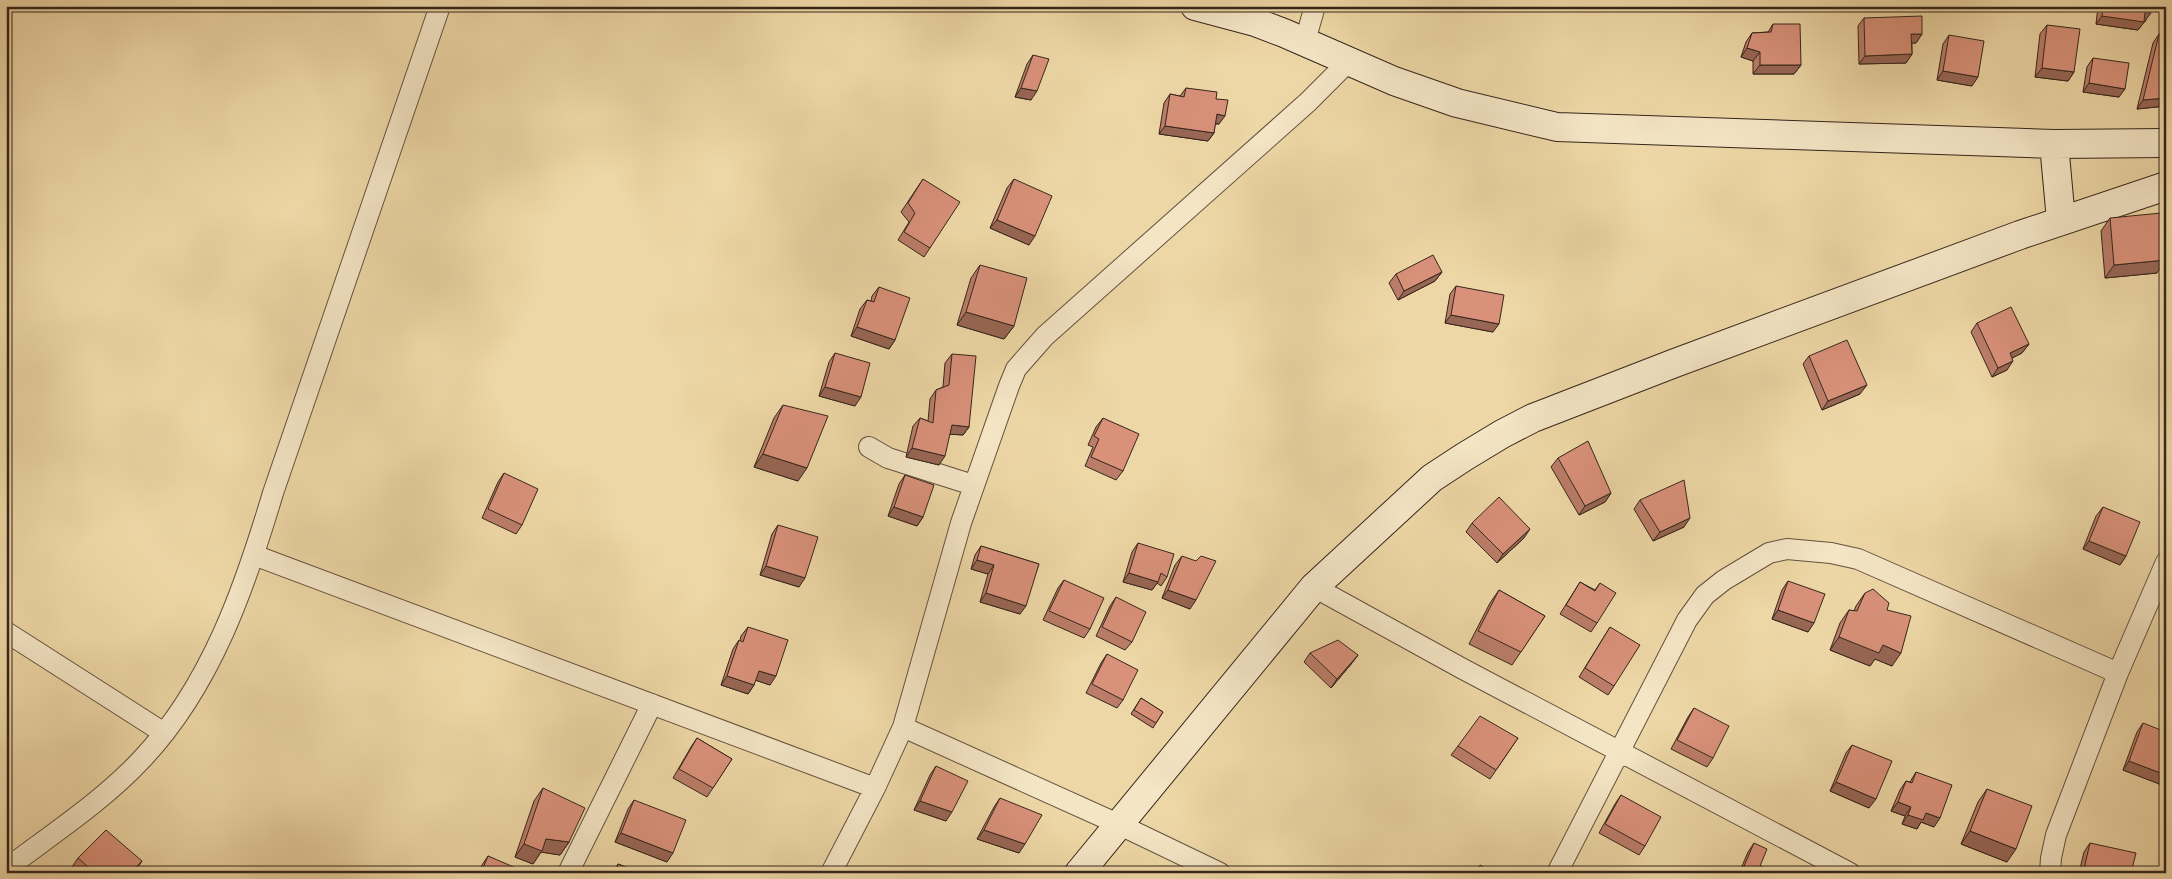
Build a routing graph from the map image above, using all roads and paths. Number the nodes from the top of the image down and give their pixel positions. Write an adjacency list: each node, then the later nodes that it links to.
1 (440, 6): 12 (street)
2 (1196, 6): 4 (main road)
3 (1316, 6): 4 (street)
4 (1305, 40): 5 (main road)
5 (1349, 61): 7 (main road); 11 (street)
6 (2166, 143): 7 (main road)
7 (2054, 144): 9 (main road)
8 (2166, 186): 9 (main road)
9 (2061, 220): 14 (main road)
10 (869, 447): 11 (street)
11 (973, 485): 18 (street)
12 (254, 555): 17 (street); 19 (street)
13 (2166, 562): 16 (street)
14 (1314, 587): 20 (street); 22 (main road)
15 (6, 632): 19 (street)
16 (2118, 673): 20 (street); 30 (street)
17 (652, 704): 21 (street); 24 (street)
18 (903, 727): 21 (street); 22 (street)
19 (164, 733): 23 (street)
20 (1621, 752): 28 (street); 29 (street)
21 (875, 788): 25 (street)
22 (1118, 824): 26 (main road); 27 (street)
23 (6, 868)
24 (568, 873)
25 (831, 873)
26 (1079, 873)
27 (1220, 873)
28 (1558, 873)
29 (1850, 873)
30 (2050, 873)

